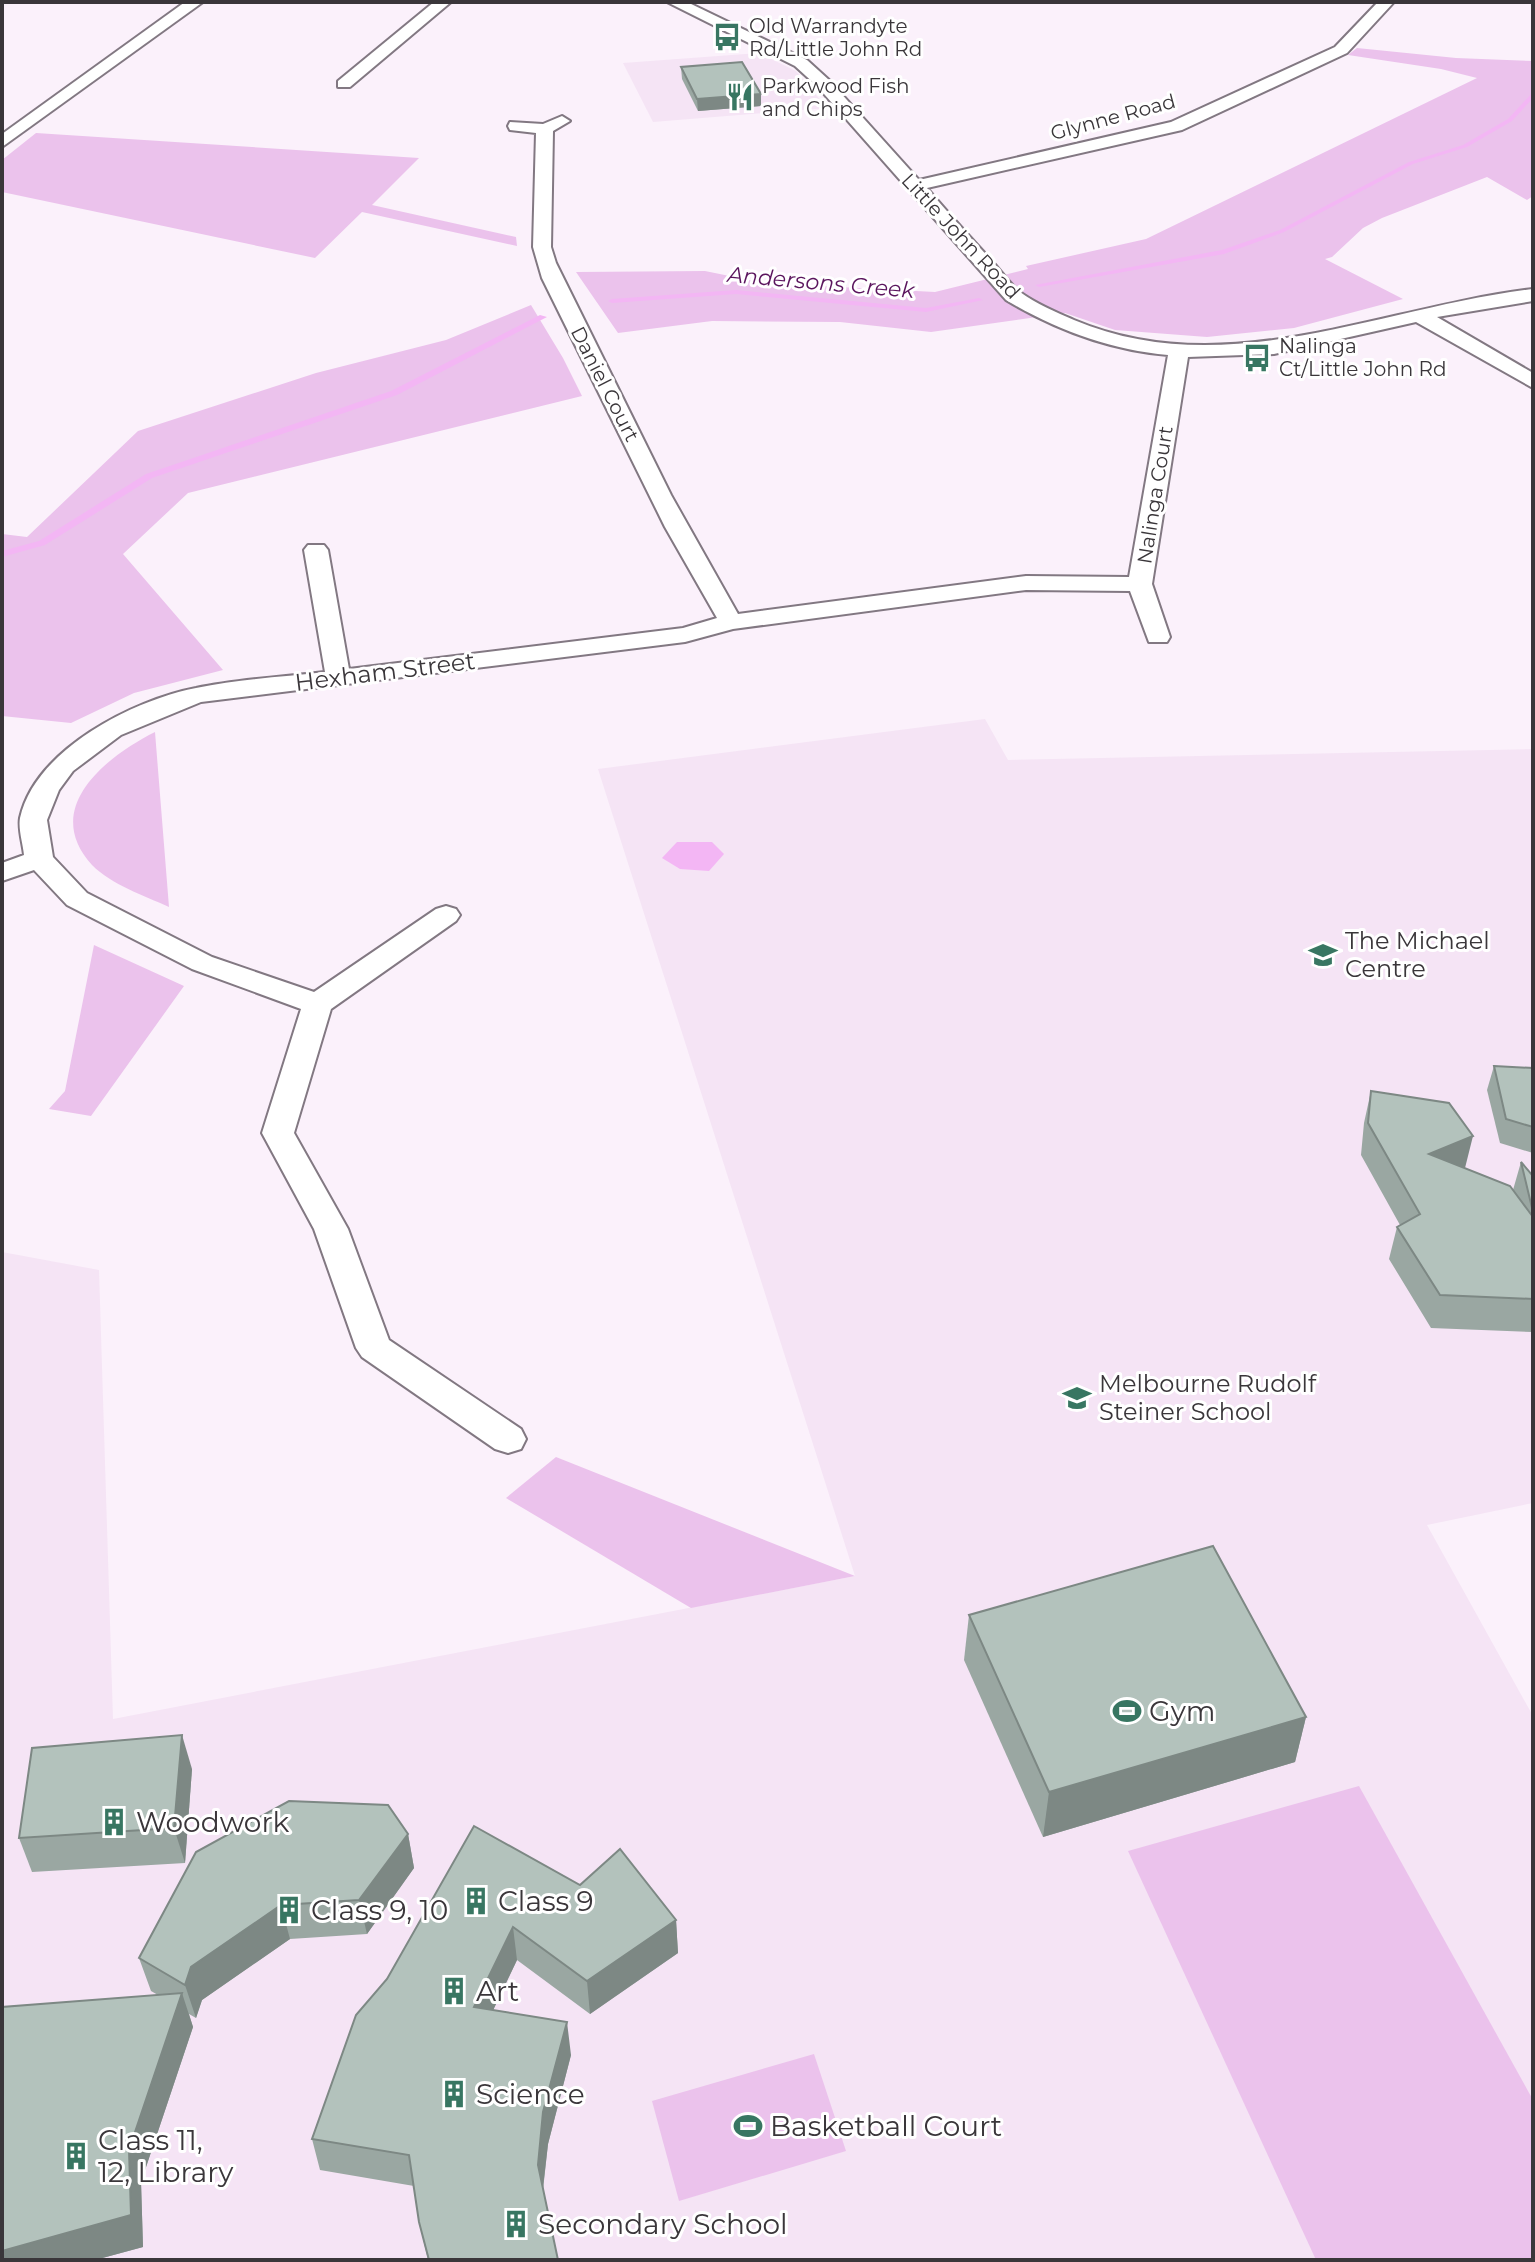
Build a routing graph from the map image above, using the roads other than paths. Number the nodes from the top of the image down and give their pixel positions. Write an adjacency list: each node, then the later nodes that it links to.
1 (195, 2): 7 (street)
2 (443, 2): 5 (street)
3 (675, 2): 8 (street, Little John Road)
4 (1386, 2): 8 (street, Glynne Road)
5 (344, 84)
6 (516, 126): 15 (street, Daniel Court)
7 (2, 142)
8 (914, 186): 11 (street, Little John Road)
9 (1533, 295): 10 (street, Little John Road)
10 (1419, 315): 11 (street, Little John Road); 12 (street)
11 (1179, 351): 14 (street, Nalinga Court)
12 (1533, 382)
13 (316, 550): 17 (street)
14 (1140, 584): 15 (street, Hexham Street); 16 (street, Nalinga Court)
15 (731, 622): 17 (street, Hexham Street)
16 (1158, 637)
17 (338, 677): 18 (street, Hexham Street)
18 (39, 859): 19 (street); 21 (street)
19 (2, 873)
20 (446, 915): 21 (street)
21 (317, 1004): 22 (street)
22 (508, 1439)

